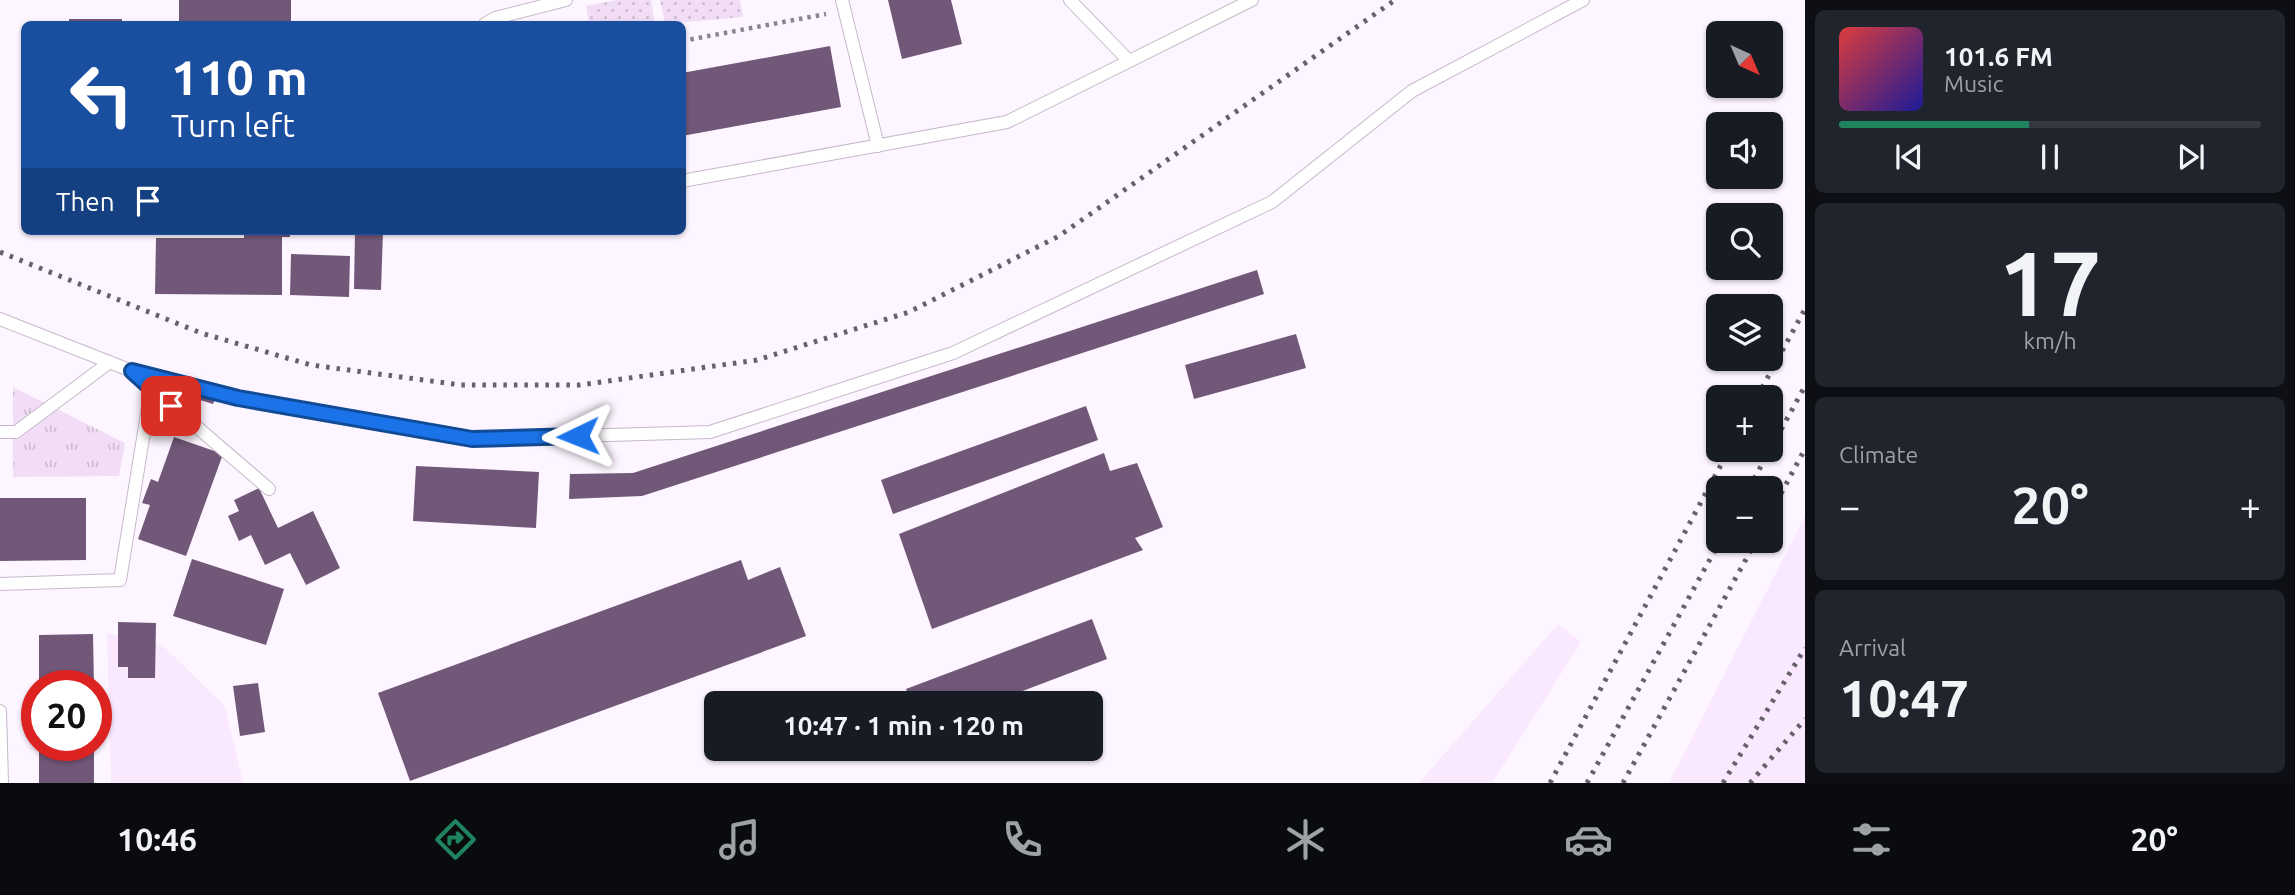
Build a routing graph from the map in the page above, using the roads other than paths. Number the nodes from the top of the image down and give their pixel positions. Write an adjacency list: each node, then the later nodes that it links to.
1 (566, 0): 6 (lane)
2 (1069, 0): 8 (lane)
3 (1252, 0): 8 (lane)
4 (1583, 0): 13 (lane)
5 (844, 6): 9 (lane)
6 (512, 7): 7 (lane)
7 (490, 21)
8 (1129, 61): 9 (lane)
9 (878, 146): 10 (lane)
10 (686, 180)
11 (0, 319): 12 (lane)
12 (110, 362): 13 (lane); 15 (lane)
13 (132, 371): 14 (lane)
14 (151, 389): 16 (lane); 17 (lane)
15 (0, 432)
16 (269, 489)
17 (0, 584)
18 (0, 711): 19 (lane)
19 (2, 783)

